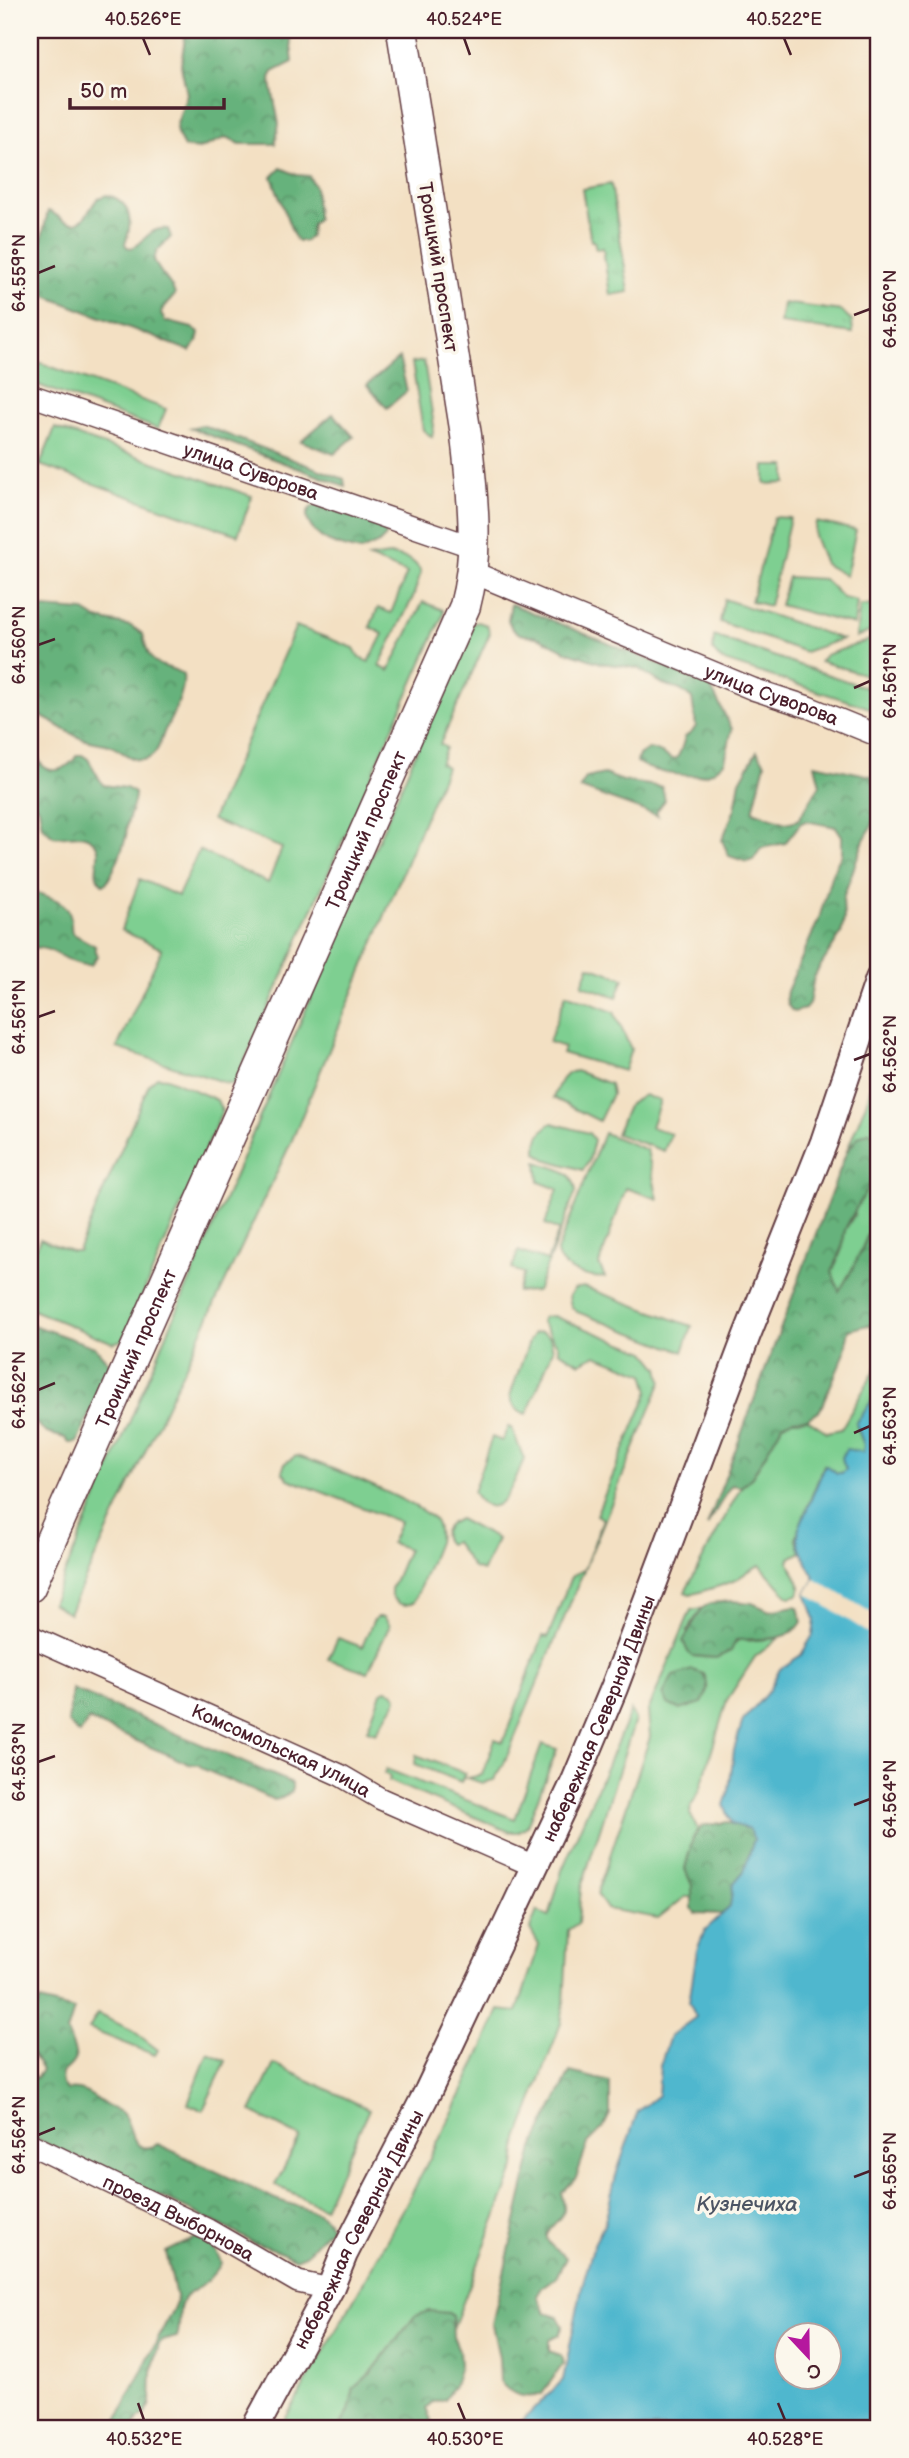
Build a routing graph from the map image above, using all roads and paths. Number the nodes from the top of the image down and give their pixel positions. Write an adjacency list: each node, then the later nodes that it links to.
1 (402, 30): 3 (main road, Троицкий проспект)
2 (30, 395): 3 (street, улица Суворова)
3 (472, 559): 4 (street, улица Суворова); 6 (main road, Троицкий проспект)
4 (879, 736)
5 (879, 979): 8 (street, набережная Северной Двины)
6 (30, 1587)
7 (30, 1636): 8 (street, Комсомольская улица)
8 (534, 1866): 10 (street, набережная Северной Двины)
9 (30, 2144): 10 (street, проезд Выборнова)
10 (330, 2288): 11 (street, набережная Северной Двины)
11 (255, 2428)

